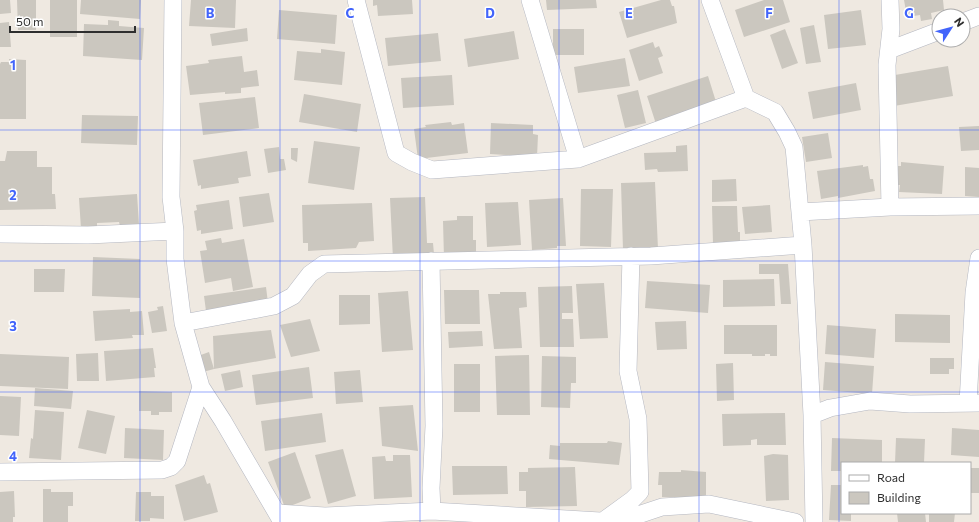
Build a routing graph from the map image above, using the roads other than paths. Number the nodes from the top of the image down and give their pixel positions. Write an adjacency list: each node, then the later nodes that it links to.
1 (173, 0): 13 (street)
2 (356, 0): 9 (street)
3 (530, 0): 9 (street)
4 (710, 0): 8 (street)
5 (890, 0): 7 (street)
6 (931, 34): 7 (street)
7 (889, 50): 11 (street)
8 (746, 98): 9 (street); 12 (street)
9 (578, 159)
10 (979, 206): 11 (street)
11 (890, 207): 12 (street)
12 (800, 212): 15 (street)
13 (175, 230): 14 (street); 19 (street)
14 (0, 234)
15 (803, 245): 16 (street); 22 (street)
16 (631, 256): 18 (street); 28 (street)
17 (979, 258): 21 (street)
18 (431, 261): 19 (street); 24 (street)
19 (183, 323): 20 (street)
20 (200, 386): 23 (street); 25 (street)
21 (974, 403): 22 (street)
22 (812, 415): 30 (street)
23 (0, 472)
24 (432, 511): 26 (street); 27 (street)
25 (279, 518): 26 (street)
26 (323, 519)
27 (493, 519): 28 (street)
28 (603, 521): 29 (street)
29 (796, 522)
30 (814, 522)

